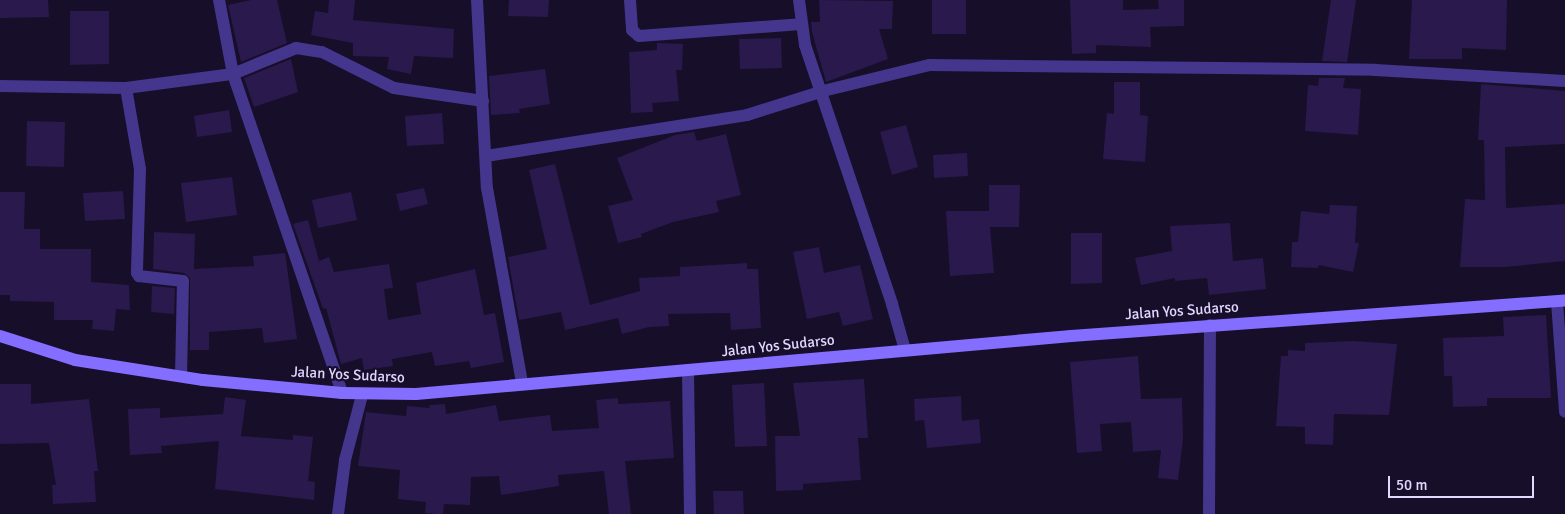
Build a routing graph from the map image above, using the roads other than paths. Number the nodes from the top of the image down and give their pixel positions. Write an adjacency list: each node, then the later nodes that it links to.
1 (219, 0): 6 (street)
2 (477, 0): 11 (street)
3 (630, 0): 5 (street)
4 (799, 0): 5 (street)
5 (801, 24): 10 (street)
6 (233, 74): 9 (street); 11 (street); 20 (street)
7 (1565, 81): 10 (street)
8 (0, 86): 9 (street)
9 (126, 88): 18 (street)
10 (823, 91): 12 (street); 16 (street)
11 (483, 101): 12 (street)
12 (486, 156): 19 (street)
13 (1561, 302): 14 (main road, Jalan Yos Sudarso); 22 (street)
14 (1210, 325): 16 (main road, Jalan Yos Sudarso); 25 (street)
15 (0, 336): 18 (main road, Jalan Yos Sudarso)
16 (904, 350): 17 (main road, Jalan Yos Sudarso)
17 (688, 372): 19 (main road, Jalan Yos Sudarso); 24 (street)
18 (181, 376): 20 (main road, Jalan Yos Sudarso)
19 (522, 383): 21 (main road, Jalan Yos Sudarso)
20 (342, 394): 21 (main road, Jalan Yos Sudarso)
21 (362, 395): 23 (street)
22 (1565, 412)
23 (336, 512)
24 (690, 514)
25 (1209, 514)

